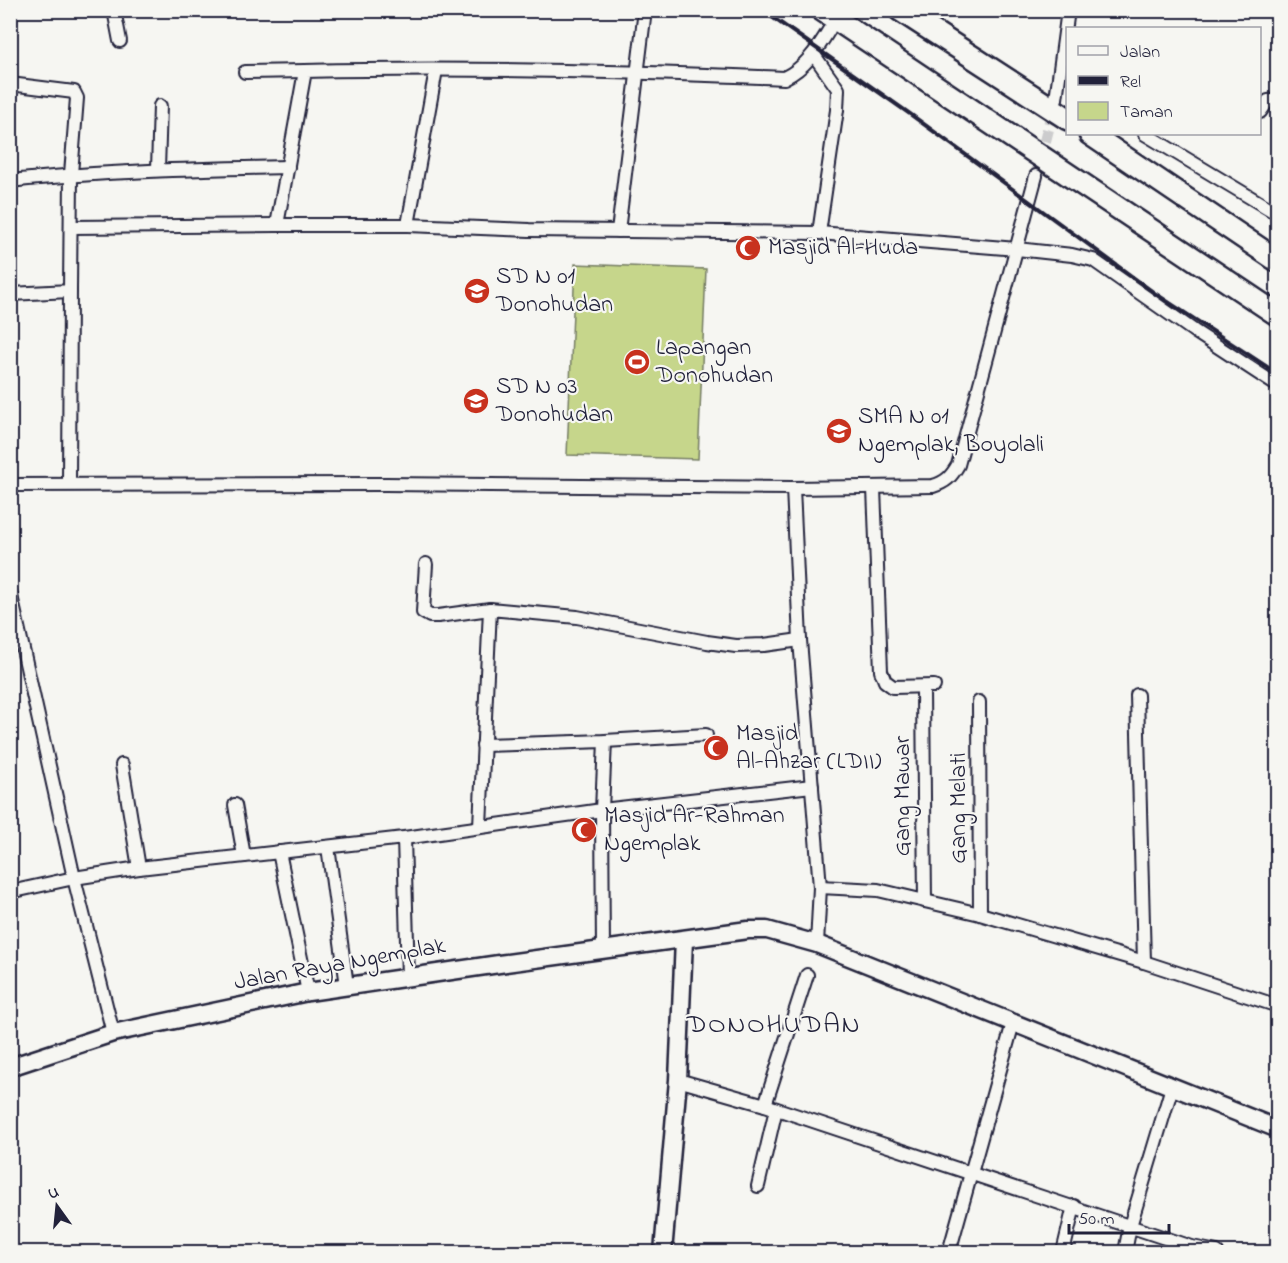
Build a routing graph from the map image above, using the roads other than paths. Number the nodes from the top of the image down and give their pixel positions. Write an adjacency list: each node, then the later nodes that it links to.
1 (114, 10): 8 (street)
2 (645, 10): 13 (street)
3 (900, 10): 20 (highway)
4 (1068, 10): 6 (street)
5 (825, 20): 9 (street); 38 (highway)
6 (1067, 27)
7 (1066, 40): 15 (street)
8 (120, 41)
9 (814, 55): 13 (street); 33 (street)
10 (436, 70): 11 (street); 13 (street); 30 (street)
11 (305, 71): 12 (street); 23 (street)
12 (245, 72)
13 (637, 72): 32 (street)
14 (10, 84): 25 (street)
15 (1063, 84): 16 (street)
16 (1056, 99)
17 (1278, 100): 19 (street)
18 (160, 106): 24 (street)
19 (1261, 111)
20 (1066, 118)
21 (1091, 135): 35 (highway)
22 (1147, 135): 28 (street)
23 (288, 167): 24 (street); 29 (street)
24 (158, 169): 25 (street)
25 (72, 174): 27 (street); 31 (street)
26 (1036, 176): 34 (street)
27 (10, 181)
28 (1278, 214)
29 (277, 225): 30 (street); 31 (street)
30 (408, 225): 32 (street)
31 (72, 227): 36 (street)
32 (618, 231): 33 (street)
33 (819, 233): 34 (street)
34 (1017, 249): 39 (street); 43 (street)
35 (1278, 261)
36 (70, 291): 37 (street); 40 (street)
37 (10, 294)
38 (1278, 315)
39 (1278, 386)
40 (69, 484): 41 (street); 42 (street)
41 (10, 485)
42 (793, 488): 43 (street); 47 (street)
43 (874, 488): 66 (street, Gang Mawar)
44 (426, 564): 46 (street)
45 (10, 591): 63 (street)
46 (490, 609): 47 (street); 52 (street)
47 (800, 640): 54 (street)
48 (1137, 695): 71 (street)
49 (979, 702): 67 (street, Gang Melati)
50 (706, 735): 51 (street)
51 (605, 741): 52 (street); 56 (street)
52 (483, 745): 57 (street)
53 (122, 765): 62 (street)
54 (812, 786): 56 (street); 64 (street)
55 (235, 805): 61 (street)
56 (602, 810): 57 (street); 70 (street)
57 (480, 825): 58 (street)
58 (404, 838): 59 (street); 73 (street)
59 (328, 847): 60 (street); 74 (street)
60 (279, 852): 61 (street); 75 (street)
61 (244, 856): 62 (street)
62 (139, 868): 63 (street)
63 (74, 878): 65 (street); 78 (street)
64 (820, 887): 66 (street); 69 (street)
65 (10, 892)
66 (925, 901): 67 (street)
67 (980, 914): 71 (street)
68 (684, 940): 69 (main road, Jalan Raya Ngemplak); 70 (main road, Jalan Raya Ngemplak); 80 (main road)
69 (817, 944): 77 (main road, Jalan Raya Ngemplak)
70 (603, 951): 73 (main road, Jalan Raya Ngemplak)
71 (1144, 962): 76 (street)
72 (807, 975): 82 (street)
73 (408, 977): 74 (main road, Jalan Raya Ngemplak)
74 (347, 986): 75 (main road, Jalan Raya Ngemplak)
75 (308, 992): 78 (main road, Jalan Raya Ngemplak)
76 (1278, 1006)
77 (1013, 1023): 81 (main road, Jalan Raya Ngemplak); 84 (street)
78 (113, 1033): 79 (main road, Jalan Raya Ngemplak)
79 (10, 1067)
80 (678, 1080): 82 (street); 89 (main road)
81 (1172, 1086): 83 (main road, Jalan Raya Ngemplak); 87 (street)
82 (771, 1107): 84 (street); 85 (street)
83 (1278, 1128)
84 (971, 1173): 86 (street); 90 (street)
85 (758, 1186)
86 (1074, 1206): 87 (street); 91 (street)
87 (1130, 1226): 88 (street); 92 (street)
88 (1192, 1250): 93 (street)
89 (663, 1252)
90 (949, 1252)
91 (1063, 1252)
92 (1125, 1252)
93 (1217, 1252)

